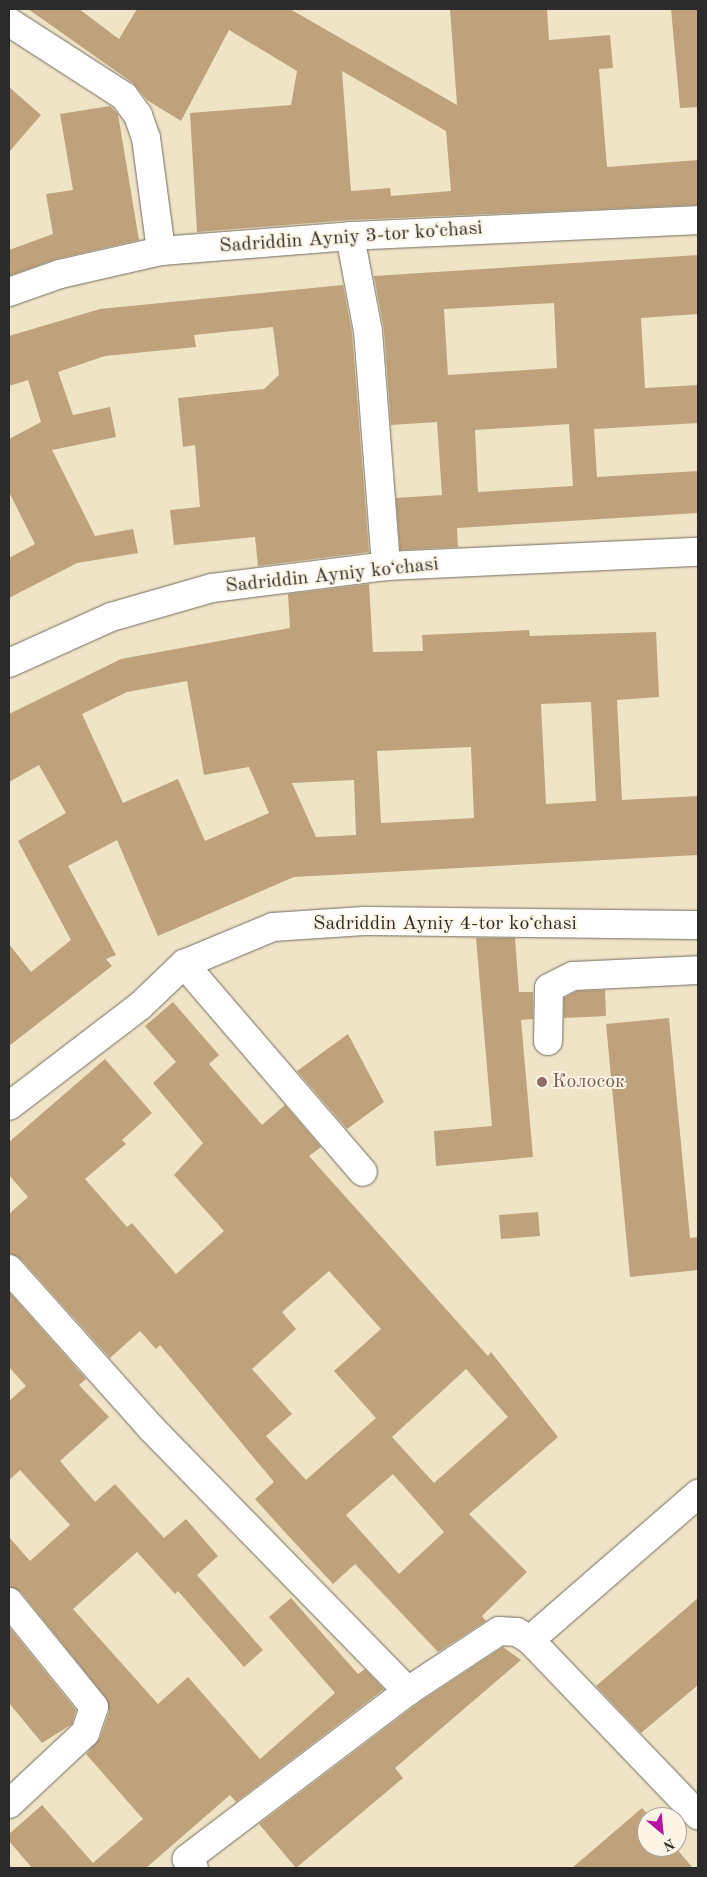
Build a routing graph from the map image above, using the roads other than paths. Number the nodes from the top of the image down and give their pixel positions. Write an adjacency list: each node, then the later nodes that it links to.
1 (9, 22): 4 (street)
2 (698, 220): 3 (street, Sadriddin Ayniy 3-tor koʻchasi)
3 (350, 236): 4 (street, Sadriddin Ayniy 3-tor koʻchasi); 7 (street)
4 (161, 251): 5 (street, Sadriddin Ayniy 3-tor koʻchasi)
5 (9, 292)
6 (698, 552): 7 (street, Sadriddin Ayniy koʻchasi)
7 (386, 566): 8 (street, Sadriddin Ayniy koʻchasi)
8 (9, 663)
9 (698, 925): 10 (street, Sadriddin Ayniy 4-tor koʻchasi)
10 (184, 964): 13 (street, Sadriddin Ayniy 4-tor koʻchasi); 14 (street)
11 (698, 970): 12 (street)
12 (548, 1041)
13 (9, 1106)
14 (363, 1172)
15 (9, 1270): 19 (street)
16 (698, 1494): 18 (street)
17 (9, 1602): 20 (street)
18 (530, 1640): 19 (street); 21 (street)
19 (408, 1691): 22 (street)
20 (9, 1804)
21 (698, 1815)
22 (186, 1865)

